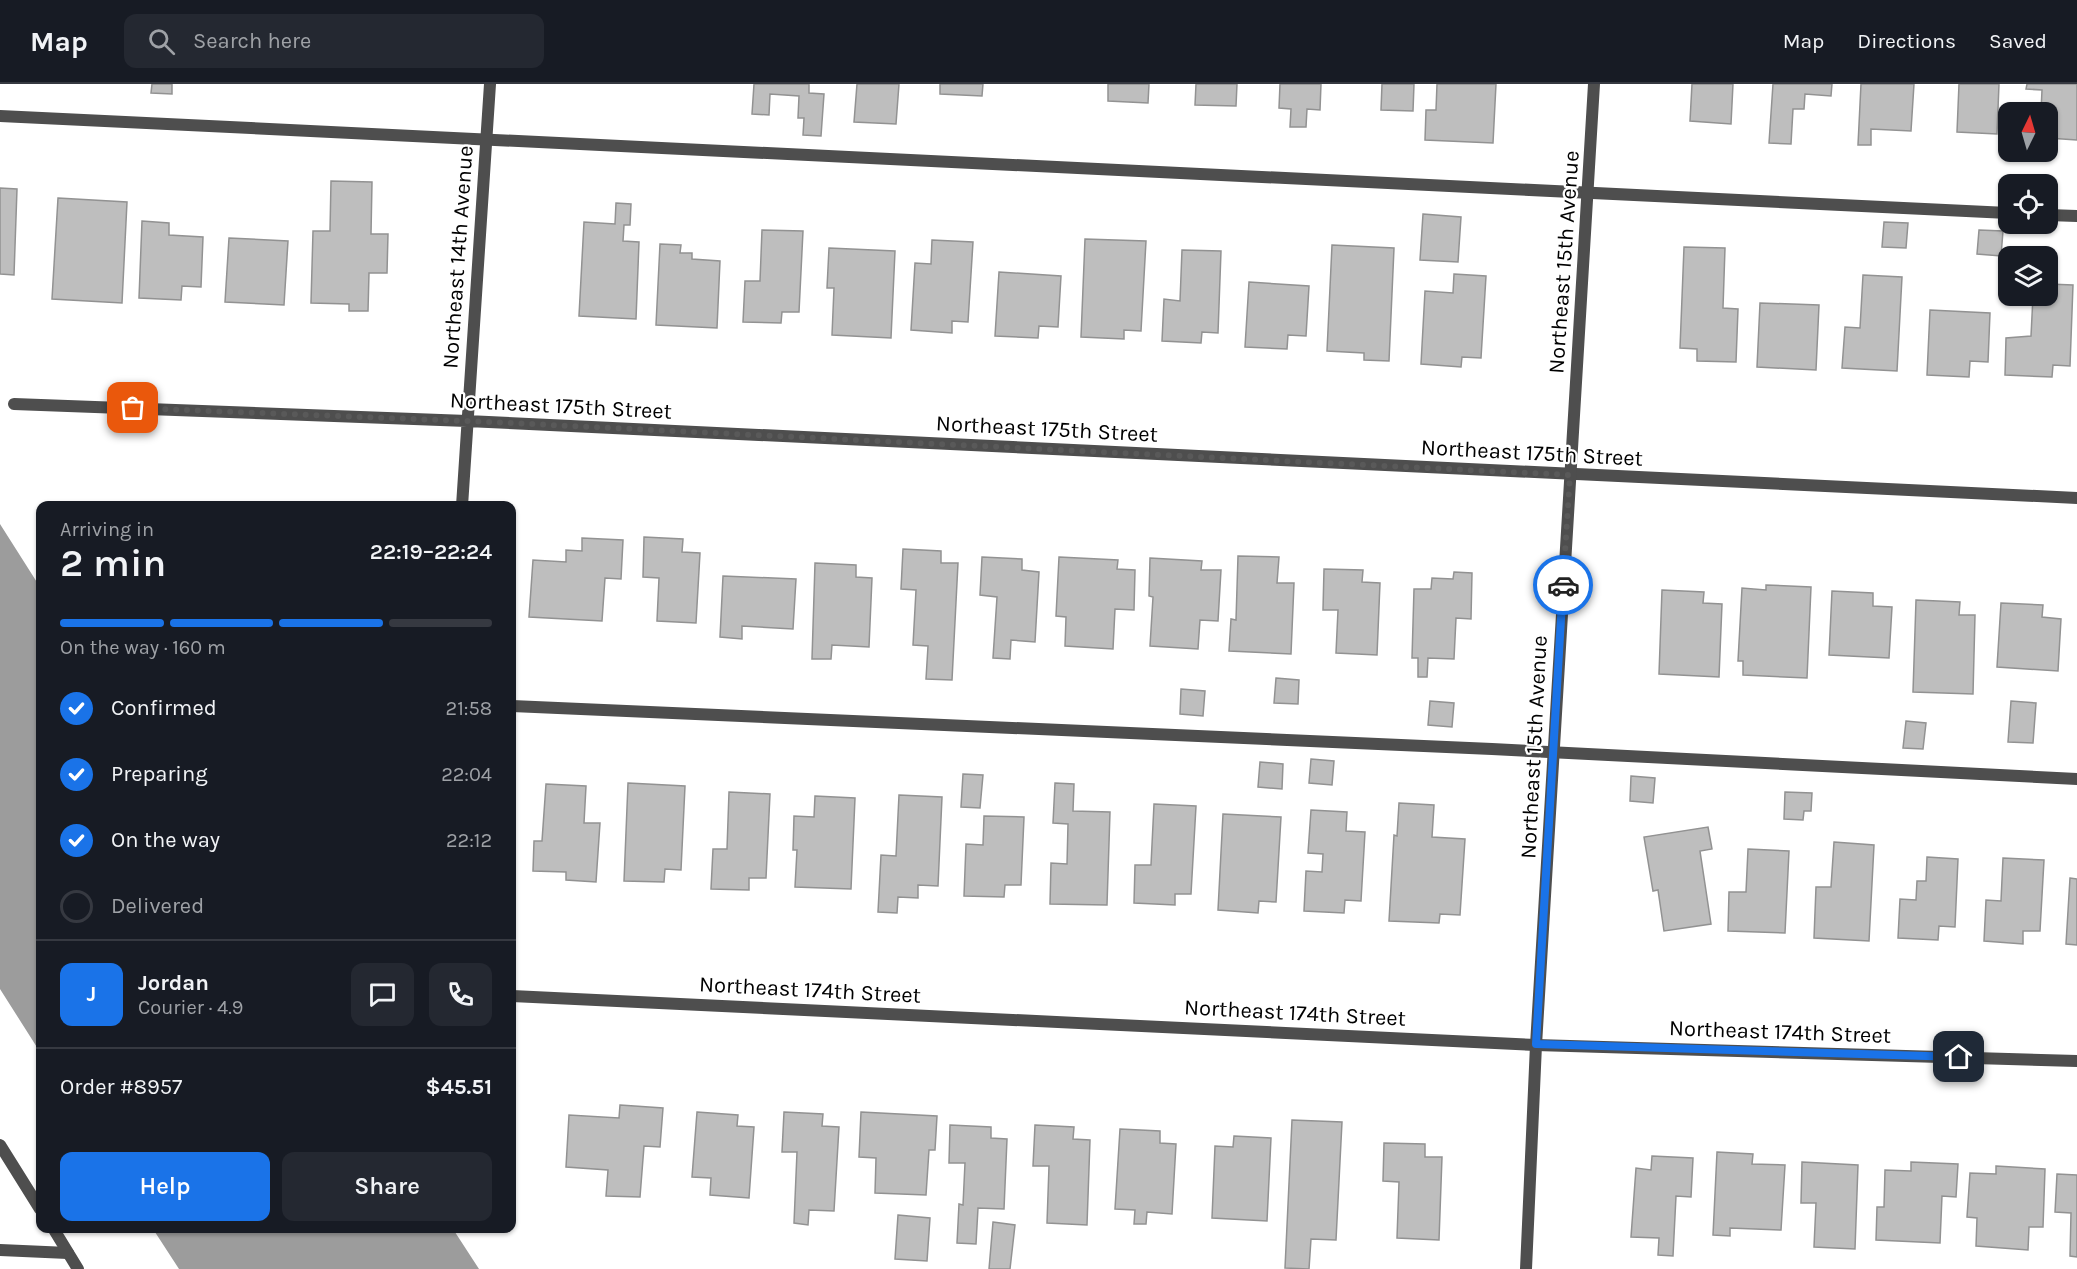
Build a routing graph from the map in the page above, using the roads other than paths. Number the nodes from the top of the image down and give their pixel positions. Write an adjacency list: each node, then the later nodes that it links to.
1 (490, 84): 4 (street, Northeast 14th Avenue)
2 (1594, 84): 5 (street, Northeast 15th Avenue)
3 (0, 116): 4 (street)
4 (486, 138): 5 (street); 10 (street, Northeast 14th Avenue)
5 (1589, 194): 6 (street); 11 (street, Northeast 15th Avenue)
6 (1998, 213)
7 (2058, 215): 8 (street)
8 (2077, 216)
9 (14, 404): 10 (street, Northeast 175th Street)
10 (467, 421): 11 (street, Northeast 175th Street); 13 (street, Northeast 14th Avenue)
11 (1570, 475): 12 (street, Northeast 175th Street); 15 (street, Northeast 15th Avenue)
12 (2077, 498)
13 (462, 501)
14 (516, 706): 15 (street)
15 (1553, 752): 16 (street); 18 (street, Northeast 15th Avenue)
16 (2077, 779)
17 (516, 996): 18 (street, Northeast 174th Street)
18 (1536, 1044): 19 (street, Northeast 174th Street); 26 (street, Northeast 15th Avenue)
19 (2077, 1061)
20 (0, 1145): 21 (street)
21 (36, 1203)
22 (56, 1233): 24 (street)
23 (0, 1250): 24 (street)
24 (68, 1253): 25 (street)
25 (78, 1269)
26 (1526, 1269)

